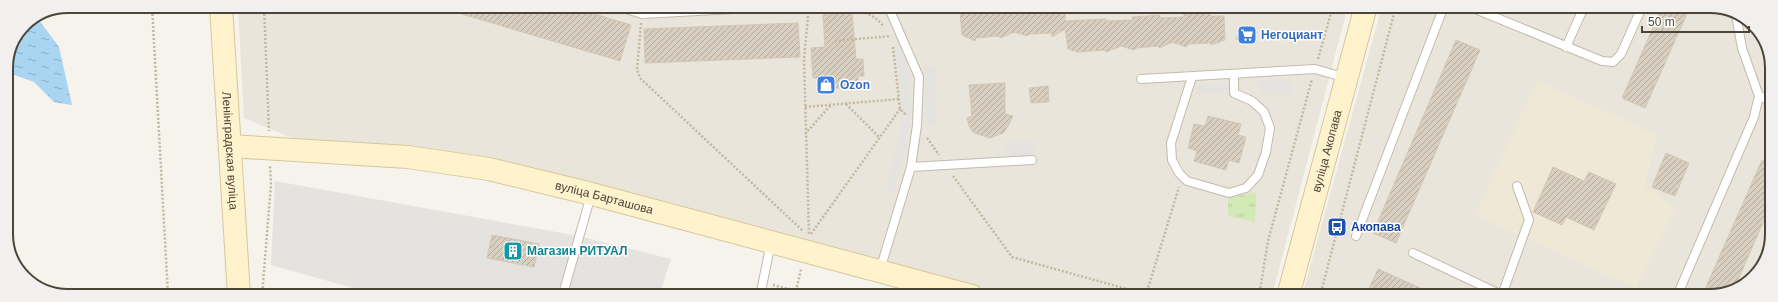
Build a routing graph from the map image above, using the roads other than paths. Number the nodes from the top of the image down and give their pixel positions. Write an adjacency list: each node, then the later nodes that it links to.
1 (221, 13): 18 (main road, Ленінградская вуліца)
2 (639, 13): 3 (lane)
3 (658, 13)
4 (891, 13): 20 (lane)
5 (1364, 13): 14 (main road, вуліца Акопава)
6 (1441, 13): 23 (lane)
7 (1485, 13): 11 (lane)
8 (1581, 13): 11 (lane)
9 (1639, 13): 11 (lane)
10 (1737, 20): 16 (lane)
11 (1566, 47)
12 (1234, 74): 13 (lane); 13 (lane); 14 (lane)
13 (1192, 77): 15 (lane)
14 (1346, 78): 31 (main road, вуліца Акопава)
15 (1141, 79)
16 (1759, 96): 17 (lane); 34 (lane)
17 (1765, 98)
18 (230, 146): 22 (main road, вуліца Барташова); 27 (main road, Ленінградская вуліца)
19 (1032, 160): 20 (lane)
20 (911, 167): 26 (lane)
21 (1517, 186): 33 (lane)
22 (592, 194): 24 (main road, вуліца Барташова); 28 (lane)
23 (1356, 236)
24 (771, 242): 26 (main road, вуліца Барташова); 29 (lane)
25 (1413, 253): 32 (lane)
26 (879, 270): 30 (main road, вуліца Барташова)
27 (239, 289)
28 (564, 289)
29 (761, 289)
30 (947, 289)
31 (1290, 289)
32 (1490, 289)
33 (1505, 289)
34 (1680, 289)

